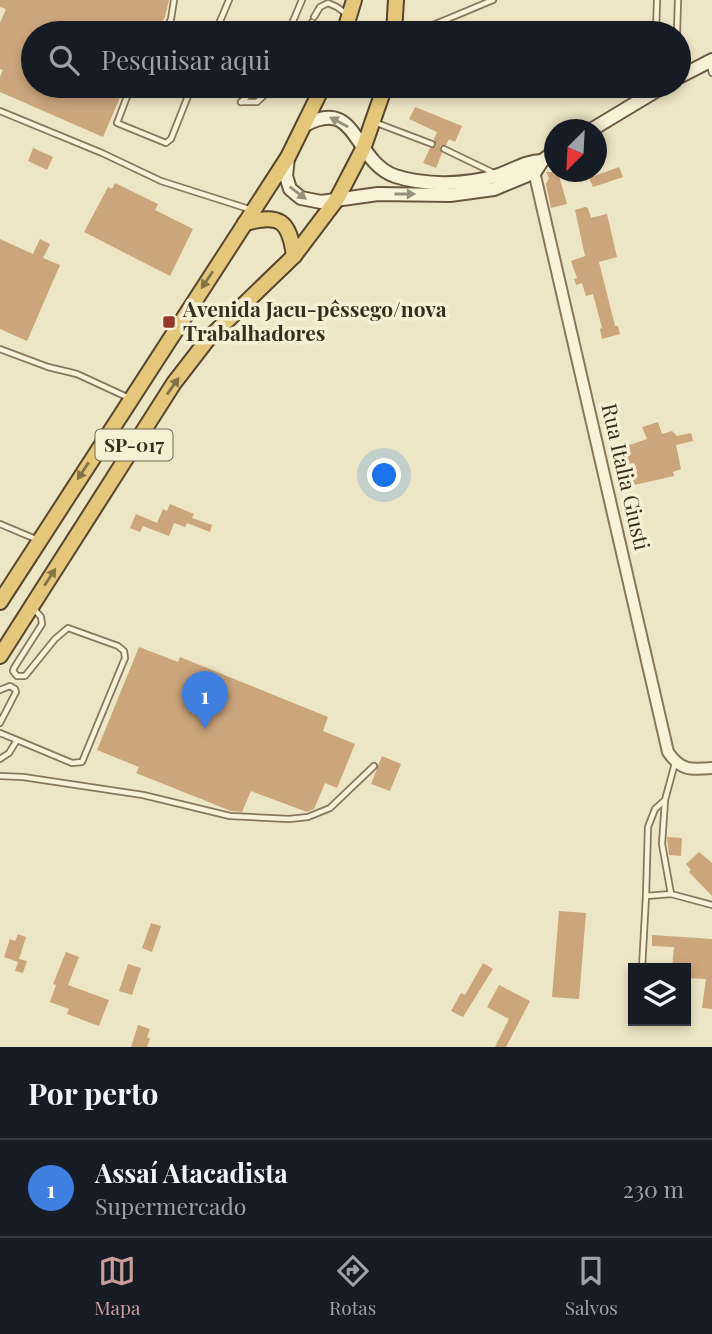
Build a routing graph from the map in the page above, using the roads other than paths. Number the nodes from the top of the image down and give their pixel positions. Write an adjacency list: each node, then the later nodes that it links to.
1 (174, 0): 10 (lane)
2 (229, 0): 11 (lane)
3 (302, 0): 12 (lane)
4 (354, 0): 9 (highway)
5 (396, 0): 15 (highway)
6 (493, 0): 16 (lane)
7 (657, 0): 17 (lane)
8 (678, 0): 18 (lane)
9 (349, 17): 13 (lane); 14 (highway)
10 (170, 21)
11 (220, 21)
12 (293, 21)
13 (312, 21)
14 (348, 21)
15 (395, 21)
16 (443, 21)
17 (656, 21)
18 (677, 21)
19 (711, 65): 20 (main road)
20 (691, 70)
21 (126, 98): 22 (lane)
22 (187, 98)
23 (246, 98): 24 (lane)
24 (261, 98)
25 (317, 98): 31 (highway, SP-017)
26 (381, 98): 30 (highway, SP-017)
27 (642, 98): 29 (main road)
28 (0, 111): 40 (lane)
29 (607, 120)
30 (373, 122): 32 (lane); 33 (highway, SP-017)
31 (305, 125): 33 (main road, one-way to 31); 35 (highway, SP-017)
32 (432, 144)
33 (363, 149): 38 (main road); 39 (highway, SP-017)
34 (444, 149): 38 (lane)
35 (288, 156): 39 (main road, one-way to 39); 40 (highway, SP-017)
36 (544, 160): 37 (main road)
37 (536, 165): 38 (main road); 39 (main road, one-way to 37); 55 (street, Rua Italia Giusti)
38 (498, 175)
39 (337, 199): 42 (highway, SP-017)
40 (253, 210): 41 (highway, SP-017)
41 (244, 223): 42 (highway); 44 (highway, SP-017, one-way to 44)
42 (294, 256): 48 (highway, SP-017, one-way to 42)
43 (0, 349): 44 (lane)
44 (130, 398): 46 (highway, SP-017, one-way to 46)
45 (0, 524): 46 (lane)
46 (39, 540): 47 (highway, SP-017)
47 (0, 602)
48 (32, 605): 49 (highway, SP-017); 53 (lane)
49 (0, 656)
50 (0, 691): 51 (lane)
51 (0, 723)
52 (0, 733): 53 (lane)
53 (17, 740): 54 (lane)
54 (0, 759)
55 (676, 763): 57 (street); 59 (lane)
56 (374, 766): 58 (lane)
57 (712, 768)
58 (0, 776)
59 (665, 800): 60 (lane); 61 (lane)
60 (671, 894): 61 (lane); 62 (lane)
61 (646, 896): 63 (lane)
62 (712, 905)
63 (642, 963)

